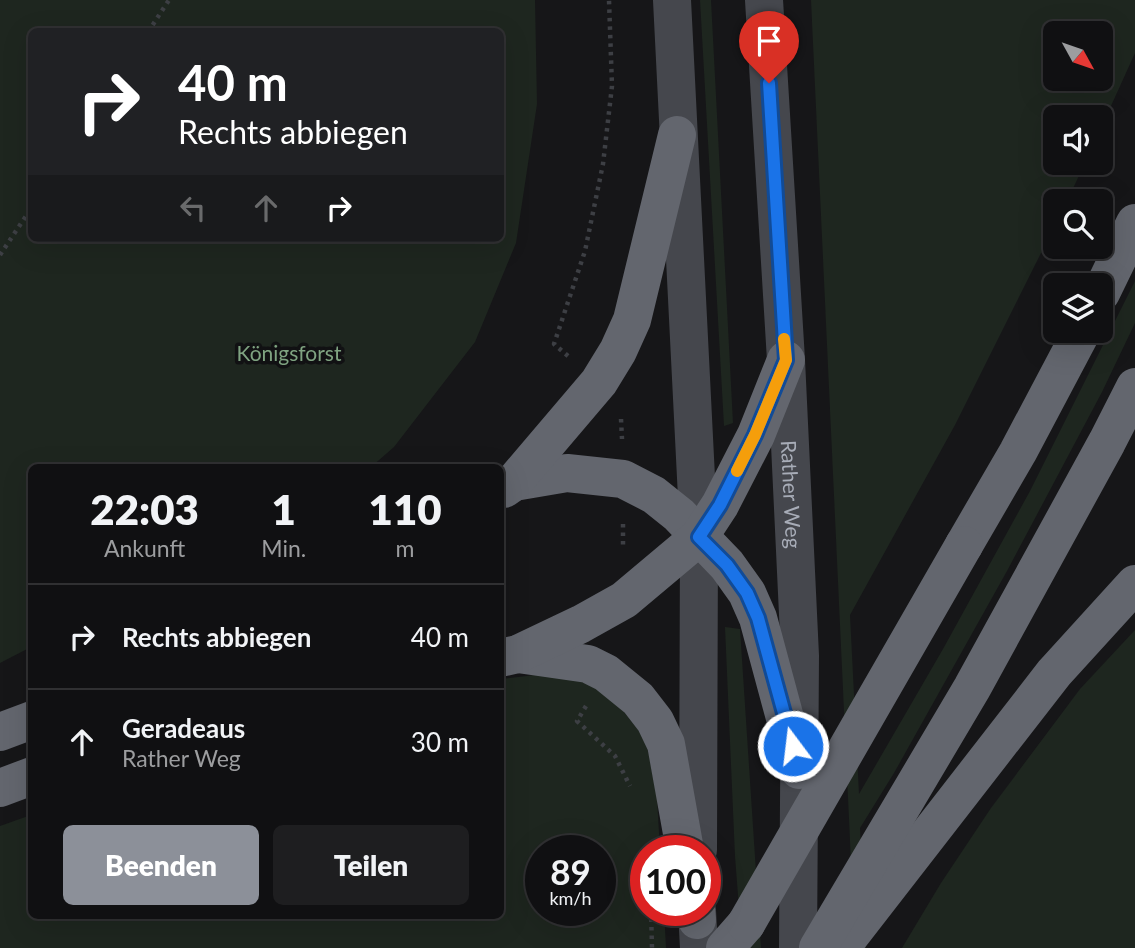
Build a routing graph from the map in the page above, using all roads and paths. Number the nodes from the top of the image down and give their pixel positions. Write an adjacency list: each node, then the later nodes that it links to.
1 (169, 0): 5 (path)
2 (609, 0): 12 (path)
3 (672, 0): 6 (main road)
4 (764, 0): 13 (main road, Rather Weg)
5 (151, 28)
6 (677, 135): 15 (highway); 16 (main road)
7 (28, 213): 9 (path)
8 (1135, 223): 10 (highway)
9 (0, 255)
10 (1111, 273)
11 (1076, 343): 27 (highway, bridge)
12 (554, 344)
13 (786, 360): 16 (highway); 21 (main road, Rather Weg)
14 (1135, 387): 30 (highway)
15 (507, 486): 16 (highway)
16 (699, 537): 18 (highway); 21 (highway); 25 (main road)
17 (1135, 584): 31 (highway)
18 (510, 656): 24 (highway)
19 (28, 722): 20 (highway)
20 (0, 732)
21 (799, 770): 29 (main road, Rather Weg)
22 (28, 778): 23 (highway)
23 (0, 788)
24 (682, 835)
25 (698, 835)
26 (651, 926): 28 (path)
27 (734, 940)
28 (652, 948)
29 (798, 948)
30 (818, 948)
31 (840, 948)

